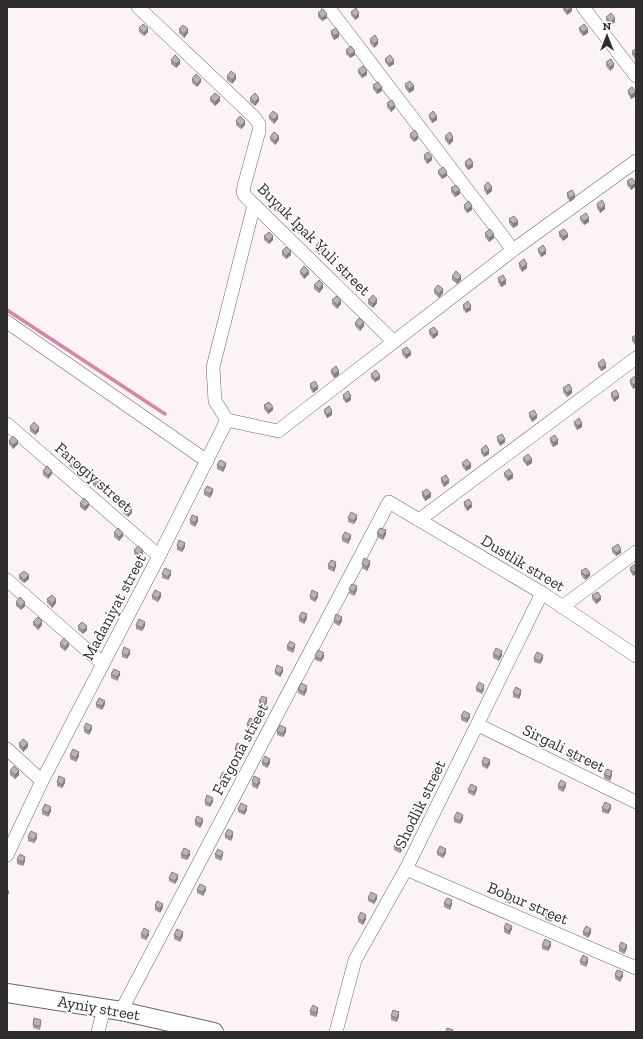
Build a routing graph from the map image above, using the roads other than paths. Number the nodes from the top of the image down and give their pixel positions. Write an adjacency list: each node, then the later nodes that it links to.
1 (138, 7): 6 (street, Buyuk Ipak Yuli street)
2 (328, 7): 7 (street)
3 (583, 7): 4 (street)
4 (636, 76)
5 (636, 161): 7 (street)
6 (254, 205): 9 (street, Buyuk Ipak Yuli street); 11 (street)
7 (514, 250): 9 (street)
8 (7, 322): 13 (street)
9 (394, 342): 11 (street)
10 (636, 358): 15 (street)
11 (227, 420): 13 (street, Madaniyat street)
12 (7, 424): 17 (street, Farogiy street)
13 (207, 461): 17 (street, Madaniyat street)
14 (389, 502): 15 (street, Dustlik street); 32 (street, Fargona street)
15 (419, 520): 19 (street, Dustlik street)
16 (636, 552): 20 (street)
17 (159, 556): 22 (street, Madaniyat street)
18 (7, 580): 22 (street)
19 (542, 593): 20 (street, Dustlik street); 23 (street, Shodlik street)
20 (562, 607): 21 (street, Dustlik street)
21 (636, 656)
22 (103, 664): 25 (street, Madaniyat street)
23 (478, 725): 26 (street, Sirgali street); 28 (street, Shodlik street)
24 (7, 749): 25 (street)
25 (42, 781): 27 (street, Madaniyat street)
26 (636, 802)
27 (7, 855)
28 (406, 869): 29 (street, Bobur street); 35 (street, Shodlik street)
29 (636, 968)
30 (7, 993): 31 (street, Ayniy street)
31 (104, 1008): 32 (street, Ayniy street); 33 (street)
32 (121, 1011): 34 (street, Ayniy street)
33 (98, 1032)
34 (214, 1032)
35 (336, 1032)

